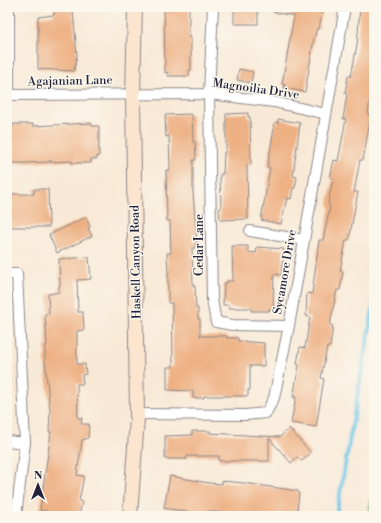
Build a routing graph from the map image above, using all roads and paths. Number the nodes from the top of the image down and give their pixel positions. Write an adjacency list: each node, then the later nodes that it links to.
1 (9, 7): 7 (street)
2 (135, 7): 5 (main road, Haskell Canyon Road)
3 (213, 7): 6 (street)
4 (345, 7): 8 (street, Sycamore Drive)
5 (133, 94): 6 (street, Magnoilia Drive); 7 (street, Agajanian Lane); 13 (main road, Haskell Canyon Road)
6 (209, 94): 8 (street, Magnoilia Drive); 12 (street, Cedar Lane)
7 (8, 95)
8 (326, 114): 10 (street, Sycamore Drive)
9 (250, 231): 10 (street)
10 (304, 240): 12 (street, Sycamore Drive)
11 (12, 274): 15 (street)
12 (290, 326): 13 (street, Sycamore Drive)
13 (137, 414): 17 (main road, Haskell Canyon Road)
14 (7, 441): 15 (street)
15 (25, 443): 16 (street)
16 (16, 516)
17 (130, 516)

